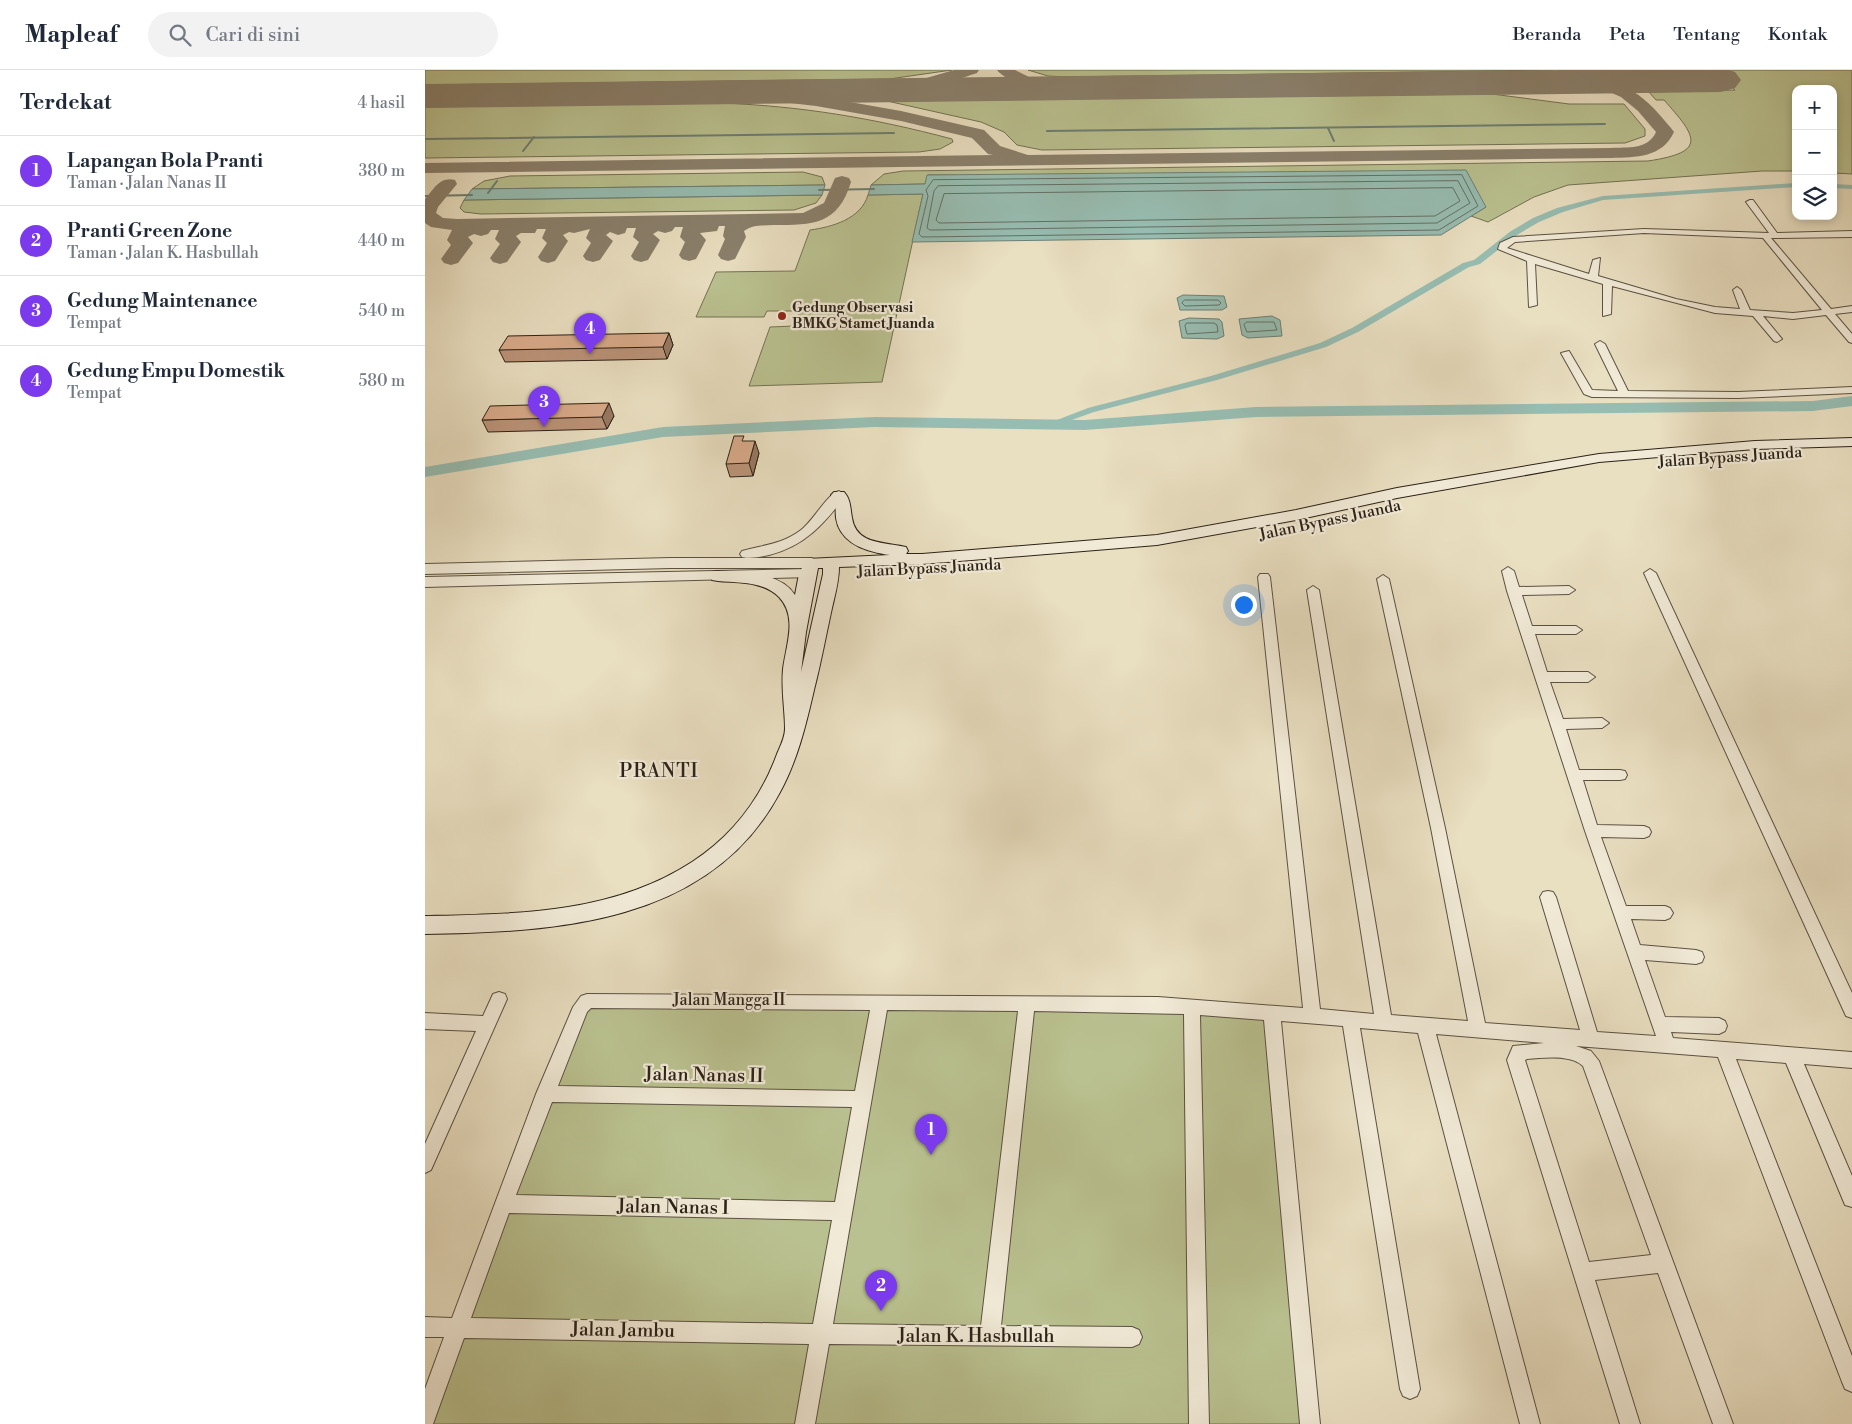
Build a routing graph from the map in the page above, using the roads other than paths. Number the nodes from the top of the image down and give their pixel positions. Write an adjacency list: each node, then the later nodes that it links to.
1 (1750, 202): 4 (street)
2 (1852, 234): 4 (street)
3 (1765, 236): 4 (street); 5 (street); 14 (street)
4 (1775, 236)
5 (1508, 253): 6 (street); 8 (street)
6 (1531, 260): 9 (street); 12 (street)
7 (1597, 260): 9 (street)
8 (1503, 263)
9 (1593, 277): 10 (street)
10 (1608, 282): 15 (street); 16 (street)
11 (1737, 290): 16 (street)
12 (1532, 305)
13 (1852, 310): 14 (street)
14 (1829, 312): 16 (street); 18 (street)
15 (1606, 314)
16 (1752, 315): 17 (street)
17 (1777, 339)
18 (1852, 340)
19 (1600, 344): 22 (street)
20 (1566, 353): 22 (street)
21 (1852, 390): 22 (street)
22 (1625, 394)
23 (1852, 442): 25 (main road, Jalan Bypass Juanda)
24 (1852, 450): 25 (main road, Jalan Bypass Juanda)
25 (1714, 453): 27 (main road, Jalan Bypass Juanda); 29 (main road, Jalan Bypass Juanda)
26 (839, 495): 27 (main road); 28 (street)
27 (922, 559): 29 (main road, Jalan Bypass Juanda)
28 (671, 563): 30 (street); 31 (street)
29 (831, 568): 31 (main road, Jalan Bypass Juanda); 48 (main road)
30 (425, 569)
31 (810, 569): 34 (street); 41 (main road)
32 (1508, 571): 40 (street)
33 (1650, 573): 63 (street)
34 (717, 576): 37 (street); 41 (main road)
35 (1264, 577): 65 (street)
36 (1383, 578): 73 (street)
37 (425, 582)
38 (1313, 590): 68 (street)
39 (1569, 590): 40 (street)
40 (1513, 591): 42 (street)
41 (799, 620): 48 (main road)
42 (1528, 630): 43 (street); 44 (street)
43 (1576, 630)
44 (1542, 677): 45 (street); 47 (street)
45 (1589, 677)
46 (1603, 723): 47 (street)
47 (1558, 724): 49 (street)
48 (794, 729): 56 (main road)
49 (1575, 775): 50 (street); 51 (street)
50 (1620, 775)
51 (1592, 831): 52 (street); 54 (street)
52 (1644, 832)
53 (1548, 898): 74 (street)
54 (1621, 912): 55 (street); 57 (street)
55 (1665, 913)
56 (425, 925)
57 (1636, 952): 58 (street); 70 (street)
58 (1696, 957)
59 (499, 999): 69 (street)
60 (880, 1001): 61 (street, Jalan Mangga II); 81 (street, Jalan Mangga II); 82 (street)
61 (1027, 1002): 62 (street, Jalan Mangga II); 92 (street)
62 (1192, 1006): 64 (street, Jalan Mangga II); 98 (street)
63 (1852, 1011)
64 (1272, 1013): 65 (street, Jalan Mangga II); 99 (street)
65 (1312, 1016): 66 (street, Jalan Mangga II)
66 (1350, 1020): 68 (street, Jalan Mangga II); 95 (street)
67 (425, 1021): 69 (street)
68 (1384, 1023): 71 (street, Jalan Mangga II)
69 (487, 1024): 83 (street)
70 (1661, 1024): 72 (street); 77 (street)
71 (1425, 1026): 73 (street, Jalan Mangga II); 100 (street)
72 (1719, 1026)
73 (1478, 1030): 75 (street, Jalan Mangga II)
74 (1591, 1039): 76 (street); 77 (street)
75 (1537, 1042): 76 (street, Jalan Mangga II); 88 (street)
76 (1561, 1044): 87 (street)
77 (1667, 1045): 78 (street)
78 (1724, 1050): 79 (street); 94 (street)
79 (1792, 1056): 80 (street); 84 (street)
80 (1852, 1060)
81 (545, 1094): 82 (street, Jalan Nanas II); 85 (street)
82 (863, 1098): 86 (street)
83 (425, 1164)
84 (1852, 1198)
85 (503, 1204): 86 (street, Jalan Nanas I); 90 (street)
86 (843, 1210): 91 (street)
87 (1665, 1263): 88 (street); 102 (street)
88 (1582, 1272): 101 (street)
89 (425, 1327): 90 (street, Jalan Jambu)
90 (458, 1327): 91 (street, Jalan Jambu); 96 (street)
91 (821, 1334): 92 (street, Jalan K. Hasbullah); 97 (street)
92 (990, 1336): 93 (street, Jalan K. Hasbullah)
93 (1132, 1337)
94 (1852, 1382)
95 (1410, 1389)
96 (425, 1417)
97 (805, 1424)
98 (1199, 1424)
99 (1310, 1424)
100 (1530, 1424)
101 (1630, 1424)
102 (1723, 1424)

